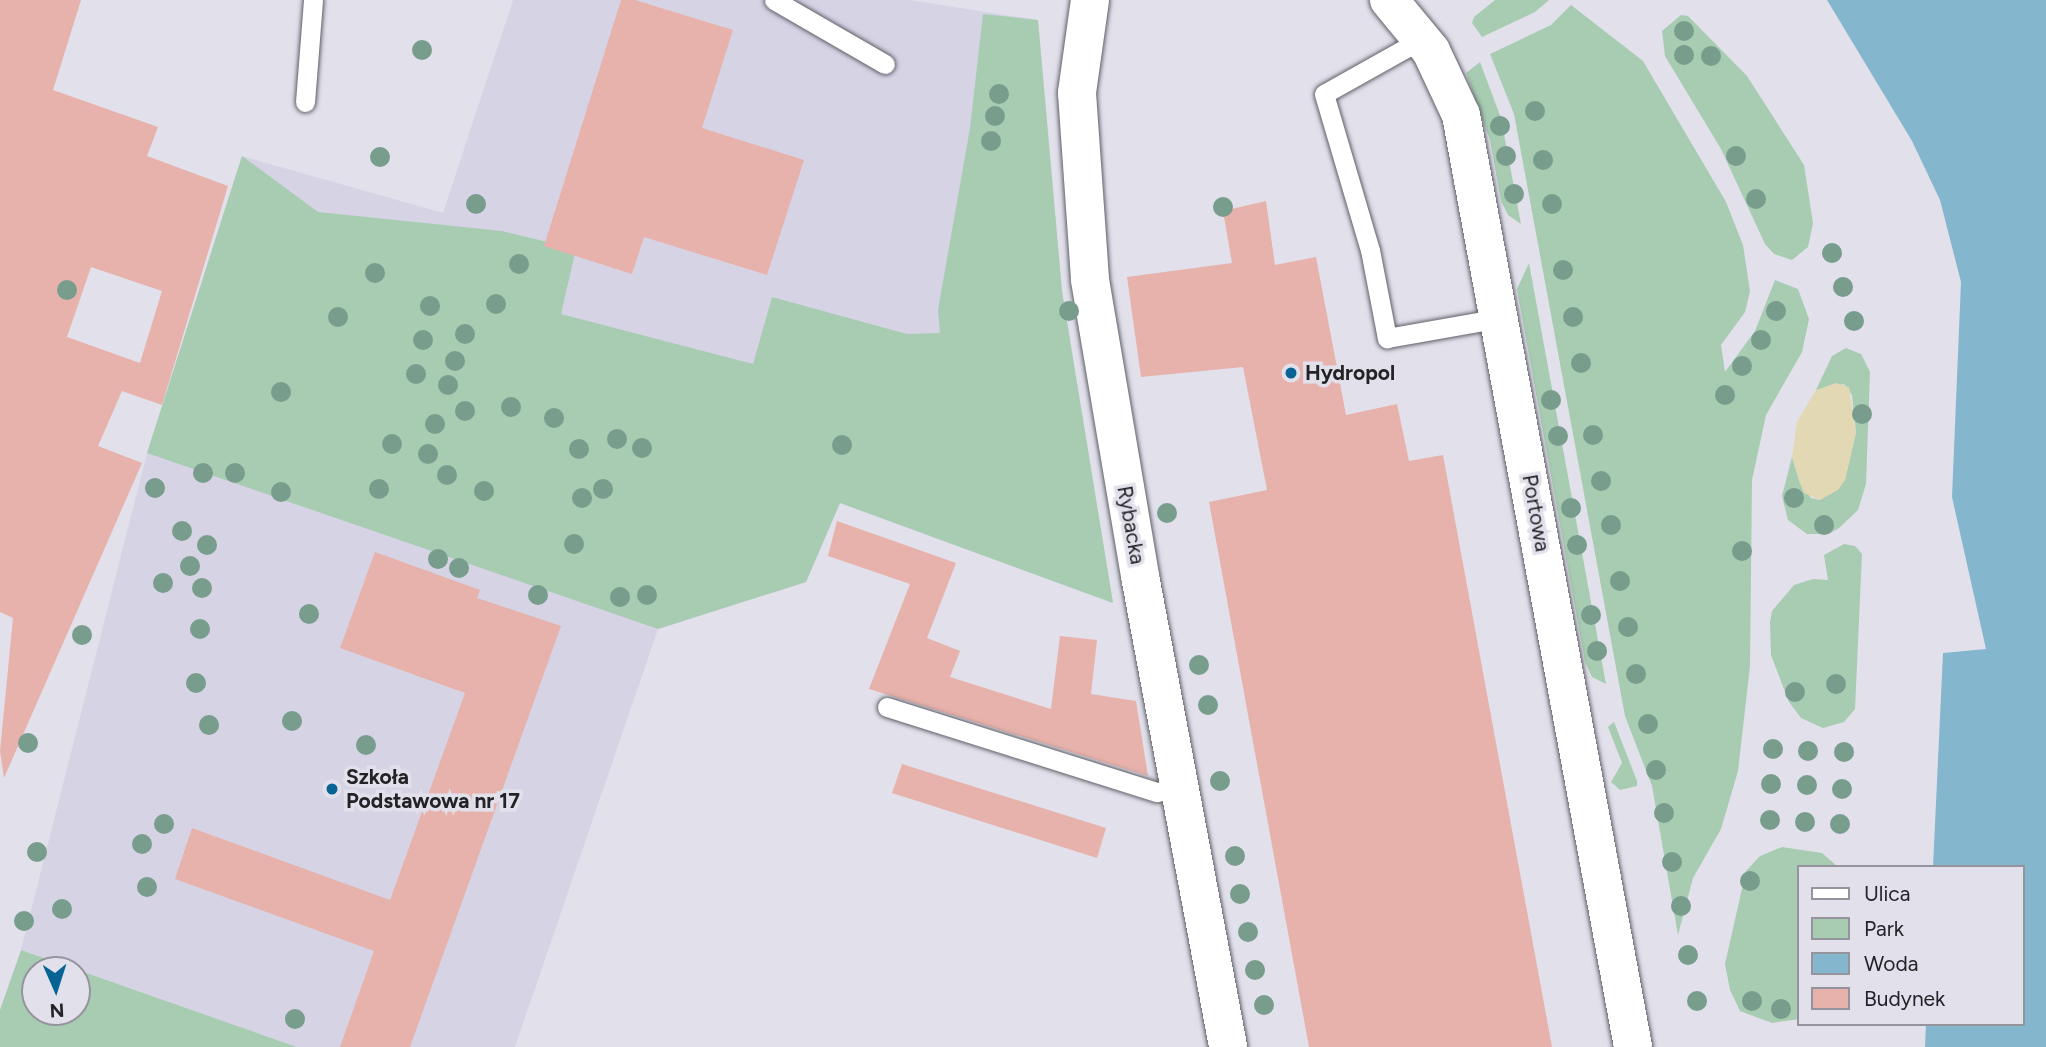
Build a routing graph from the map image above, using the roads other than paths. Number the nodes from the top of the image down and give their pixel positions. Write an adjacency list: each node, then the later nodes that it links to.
1 (313, 0): 7 (lane)
2 (774, 0): 6 (lane)
3 (1090, 0): 10 (street, Rybacka)
4 (1389, 0): 5 (street, Portowa)
5 (1422, 39): 8 (street, Portowa); 8 (lane)
6 (885, 64)
7 (305, 102)
8 (1500, 318): 12 (street, Portowa)
9 (887, 707): 10 (lane)
10 (1180, 788): 11 (street, Rybacka)
11 (1228, 1047)
12 (1633, 1047)

